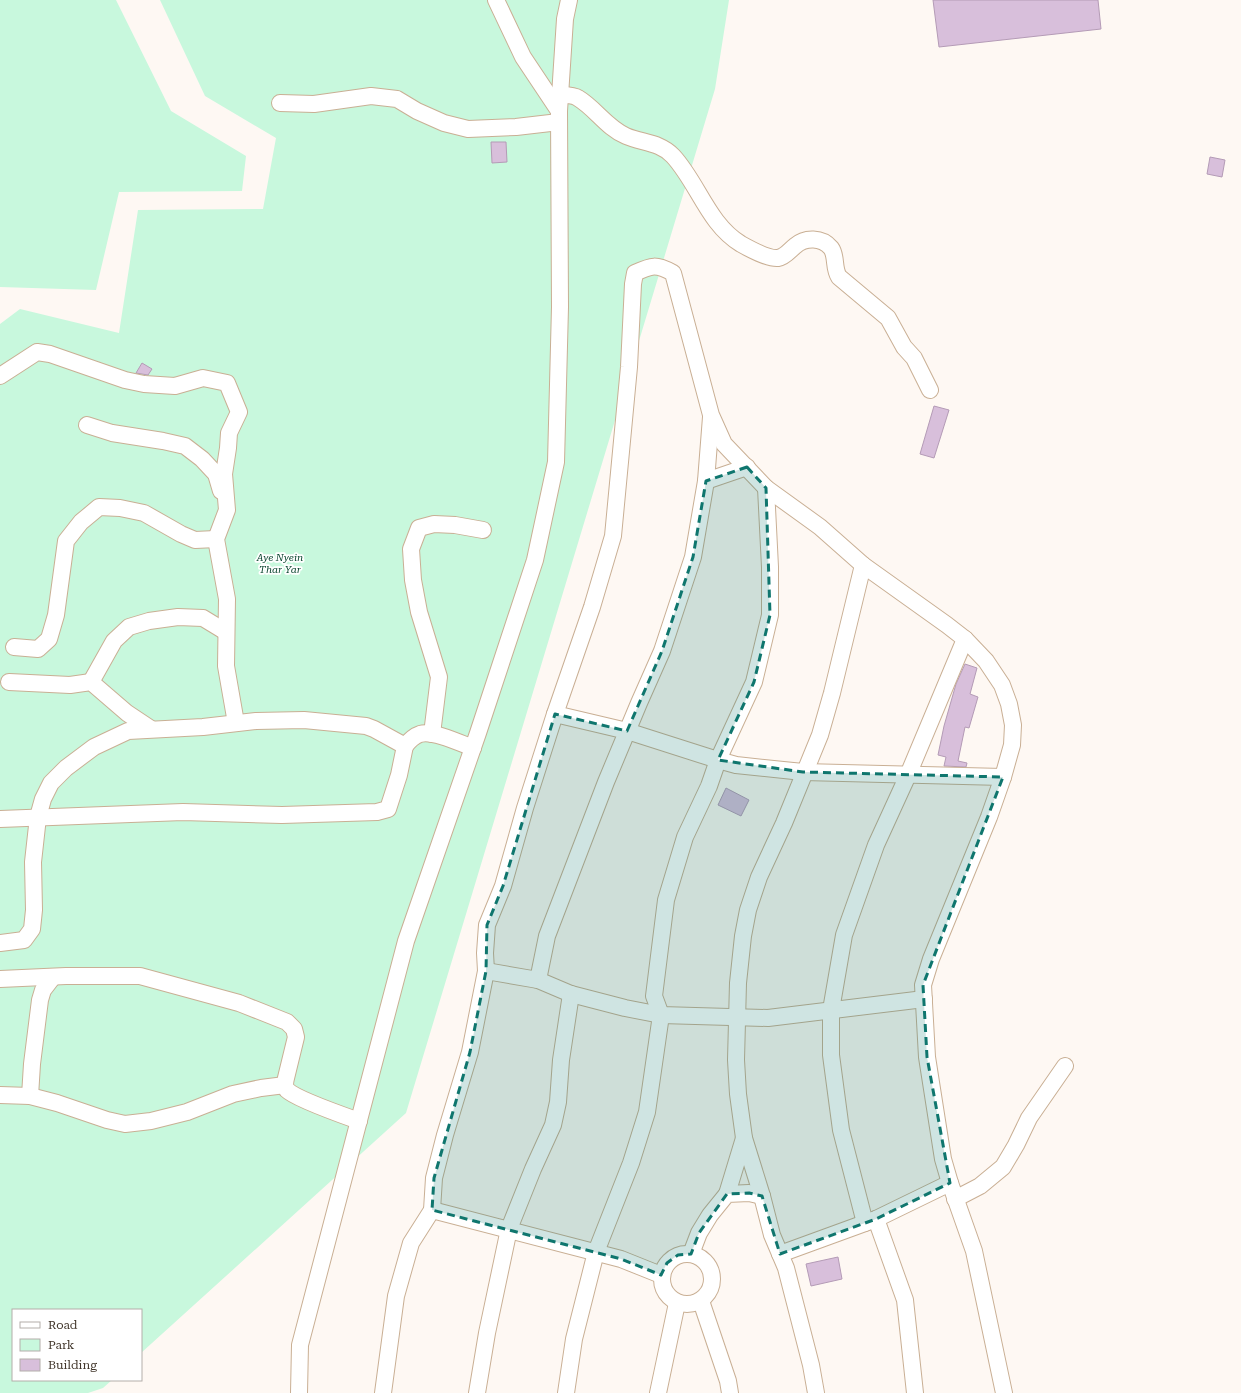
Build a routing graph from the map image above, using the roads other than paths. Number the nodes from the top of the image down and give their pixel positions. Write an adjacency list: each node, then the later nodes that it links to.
1 (496, 0): 5 (street)
2 (569, 0): 3 (street)
3 (560, 95): 5 (street); 7 (street)
4 (280, 103): 5 (street)
5 (559, 116): 28 (street)
6 (0, 376): 13 (street)
7 (930, 390)
8 (711, 415): 10 (street); 11 (street); 22 (street)
9 (86, 425): 13 (street)
10 (747, 467): 11 (street); 12 (street)
11 (706, 481): 25 (street)
12 (766, 488): 16 (street); 29 (street)
13 (227, 510): 15 (street)
14 (483, 530): 26 (street)
15 (216, 539): 17 (street); 19 (street)
16 (863, 564): 18 (street); 30 (street)
17 (226, 632): 21 (street); 23 (street)
18 (965, 639): 31 (street); 32 (street)
19 (14, 647)
20 (9, 682): 21 (street)
21 (91, 682): 24 (street)
22 (555, 714): 25 (street); 36 (street)
23 (236, 723): 24 (street); 27 (street)
24 (151, 729): 33 (street)
25 (627, 731): 29 (street); 39 (street)
26 (432, 734): 27 (street); 28 (street)
27 (405, 746): 33 (street)
28 (473, 748): 49 (street)
29 (718, 760): 30 (street); 43 (street)
30 (803, 772): 31 (street); 44 (street)
31 (908, 775): 32 (street); 42 (street)
32 (1003, 777): 41 (street)
33 (38, 817): 34 (street); 35 (street)
34 (0, 819)
35 (0, 943)
36 (486, 971): 39 (street); 55 (street)
37 (53, 977): 38 (street); 46 (street); 48 (street)
38 (0, 979)
39 (538, 980): 40 (street)
40 (571, 994): 43 (street); 57 (street)
41 (924, 1000): 42 (street); 51 (street)
42 (831, 1010): 44 (street); 56 (street)
43 (661, 1015): 44 (street); 58 (street)
44 (736, 1017): 50 (street)
45 (1065, 1066): 54 (street)
46 (285, 1085): 48 (street); 49 (street)
47 (0, 1095): 48 (street)
48 (30, 1096)
49 (359, 1121): 64 (street)
50 (744, 1138): 52 (street); 53 (street)
51 (950, 1183): 54 (street); 56 (street)
52 (727, 1194): 53 (street); 59 (street)
53 (762, 1196): 60 (street)
54 (956, 1199): 72 (street)
55 (432, 1210): 57 (street); 65 (street)
56 (871, 1221): 60 (street); 71 (street)
57 (509, 1230): 58 (street); 66 (street)
58 (596, 1252): 61 (street); 67 (street)
59 (691, 1254): 61 (street); 62 (street)
60 (780, 1254): 70 (street)
61 (662, 1275): 63 (street)
62 (701, 1301): 63 (street); 69 (street)
63 (677, 1303): 68 (street)
64 (299, 1393)
65 (383, 1393)
66 (477, 1393)
67 (566, 1393)
68 (658, 1393)
69 (730, 1393)
70 (816, 1393)
71 (915, 1393)
72 (1004, 1393)

